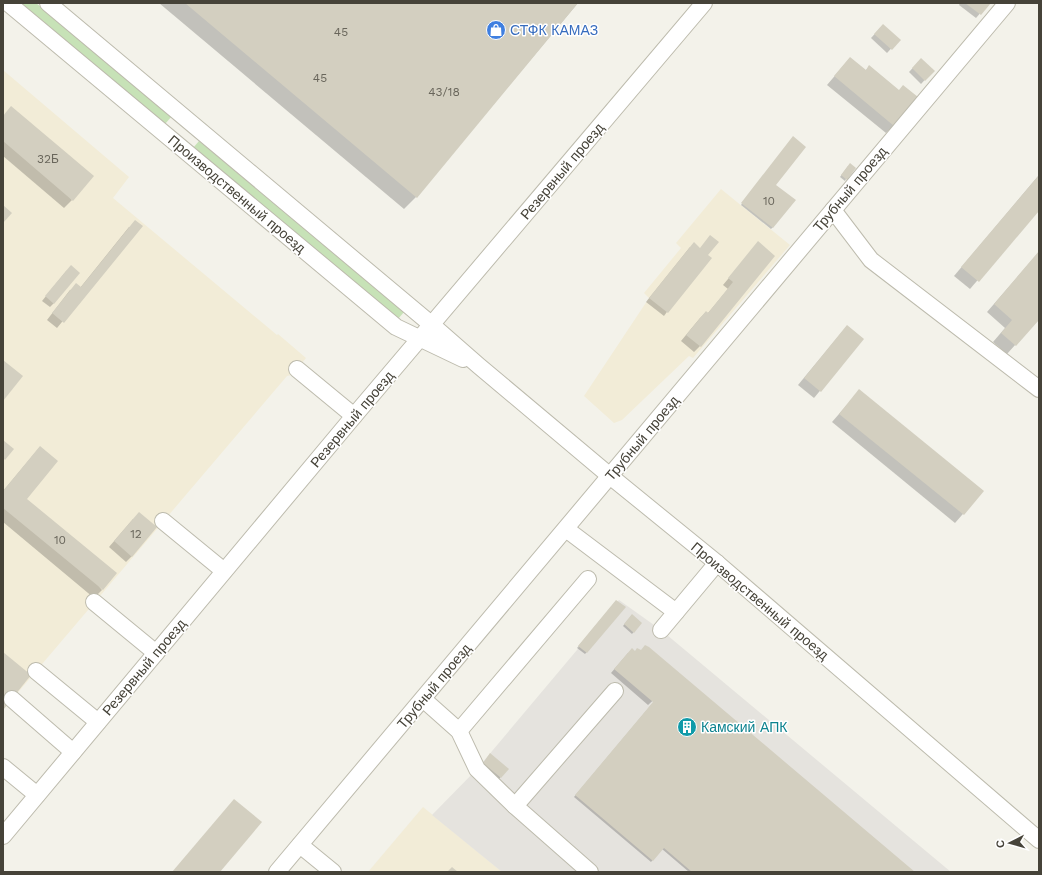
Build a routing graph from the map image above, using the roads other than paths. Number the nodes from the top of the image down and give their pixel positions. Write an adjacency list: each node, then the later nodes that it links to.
1 (8, 3): 6 (street, Производственный проезд)
2 (704, 3): 8 (street, Резервный проезд)
3 (1007, 3): 7 (street, Трубный проезд)
4 (53, 5): 5 (street, Производственный проезд)
5 (190, 122): 6 (street); 8 (street, Производственный проезд)
6 (174, 142): 9 (street, Производственный проезд)
7 (833, 210): 12 (street); 14 (street, Трубный проезд)
8 (432, 325): 9 (street, Резервный проезд); 10 (street, Производственный проезд)
9 (420, 339): 10 (street, Производственный проезд); 13 (street, Резервный проезд)
10 (479, 366): 14 (street, Производственный проезд)
11 (297, 369): 13 (street)
12 (1039, 389)
13 (354, 416): 18 (street, Резервный проезд)
14 (610, 476): 16 (street, Трубный проезд); 17 (street, Производственный проезд)
15 (163, 521): 18 (street)
16 (566, 529): 21 (street); 27 (street, Трубный проезд)
17 (717, 563): 21 (street); 35 (street, Производственный проезд)
18 (224, 571): 23 (street, Резервный проезд)
19 (588, 579): 29 (street)
20 (94, 602): 23 (street)
21 (676, 612): 22 (street)
22 (661, 630)
23 (156, 653): 28 (street, Резервный проезд)
24 (36, 671): 28 (street)
25 (615, 691): 33 (street)
26 (12, 699): 30 (street)
27 (423, 699): 29 (street); 36 (street, Трубный проезд)
28 (98, 722): 30 (street, Резервный проезд)
29 (459, 731): 33 (street)
30 (73, 752): 32 (street, Резервный проезд)
31 (3, 767): 32 (street)
32 (37, 795): 34 (street, Резервный проезд)
33 (515, 806): 39 (street)
34 (3, 836)
35 (1039, 840)
36 (300, 845): 37 (street, Трубный проезд); 38 (street)
37 (277, 872)
38 (332, 872)
39 (590, 872)

